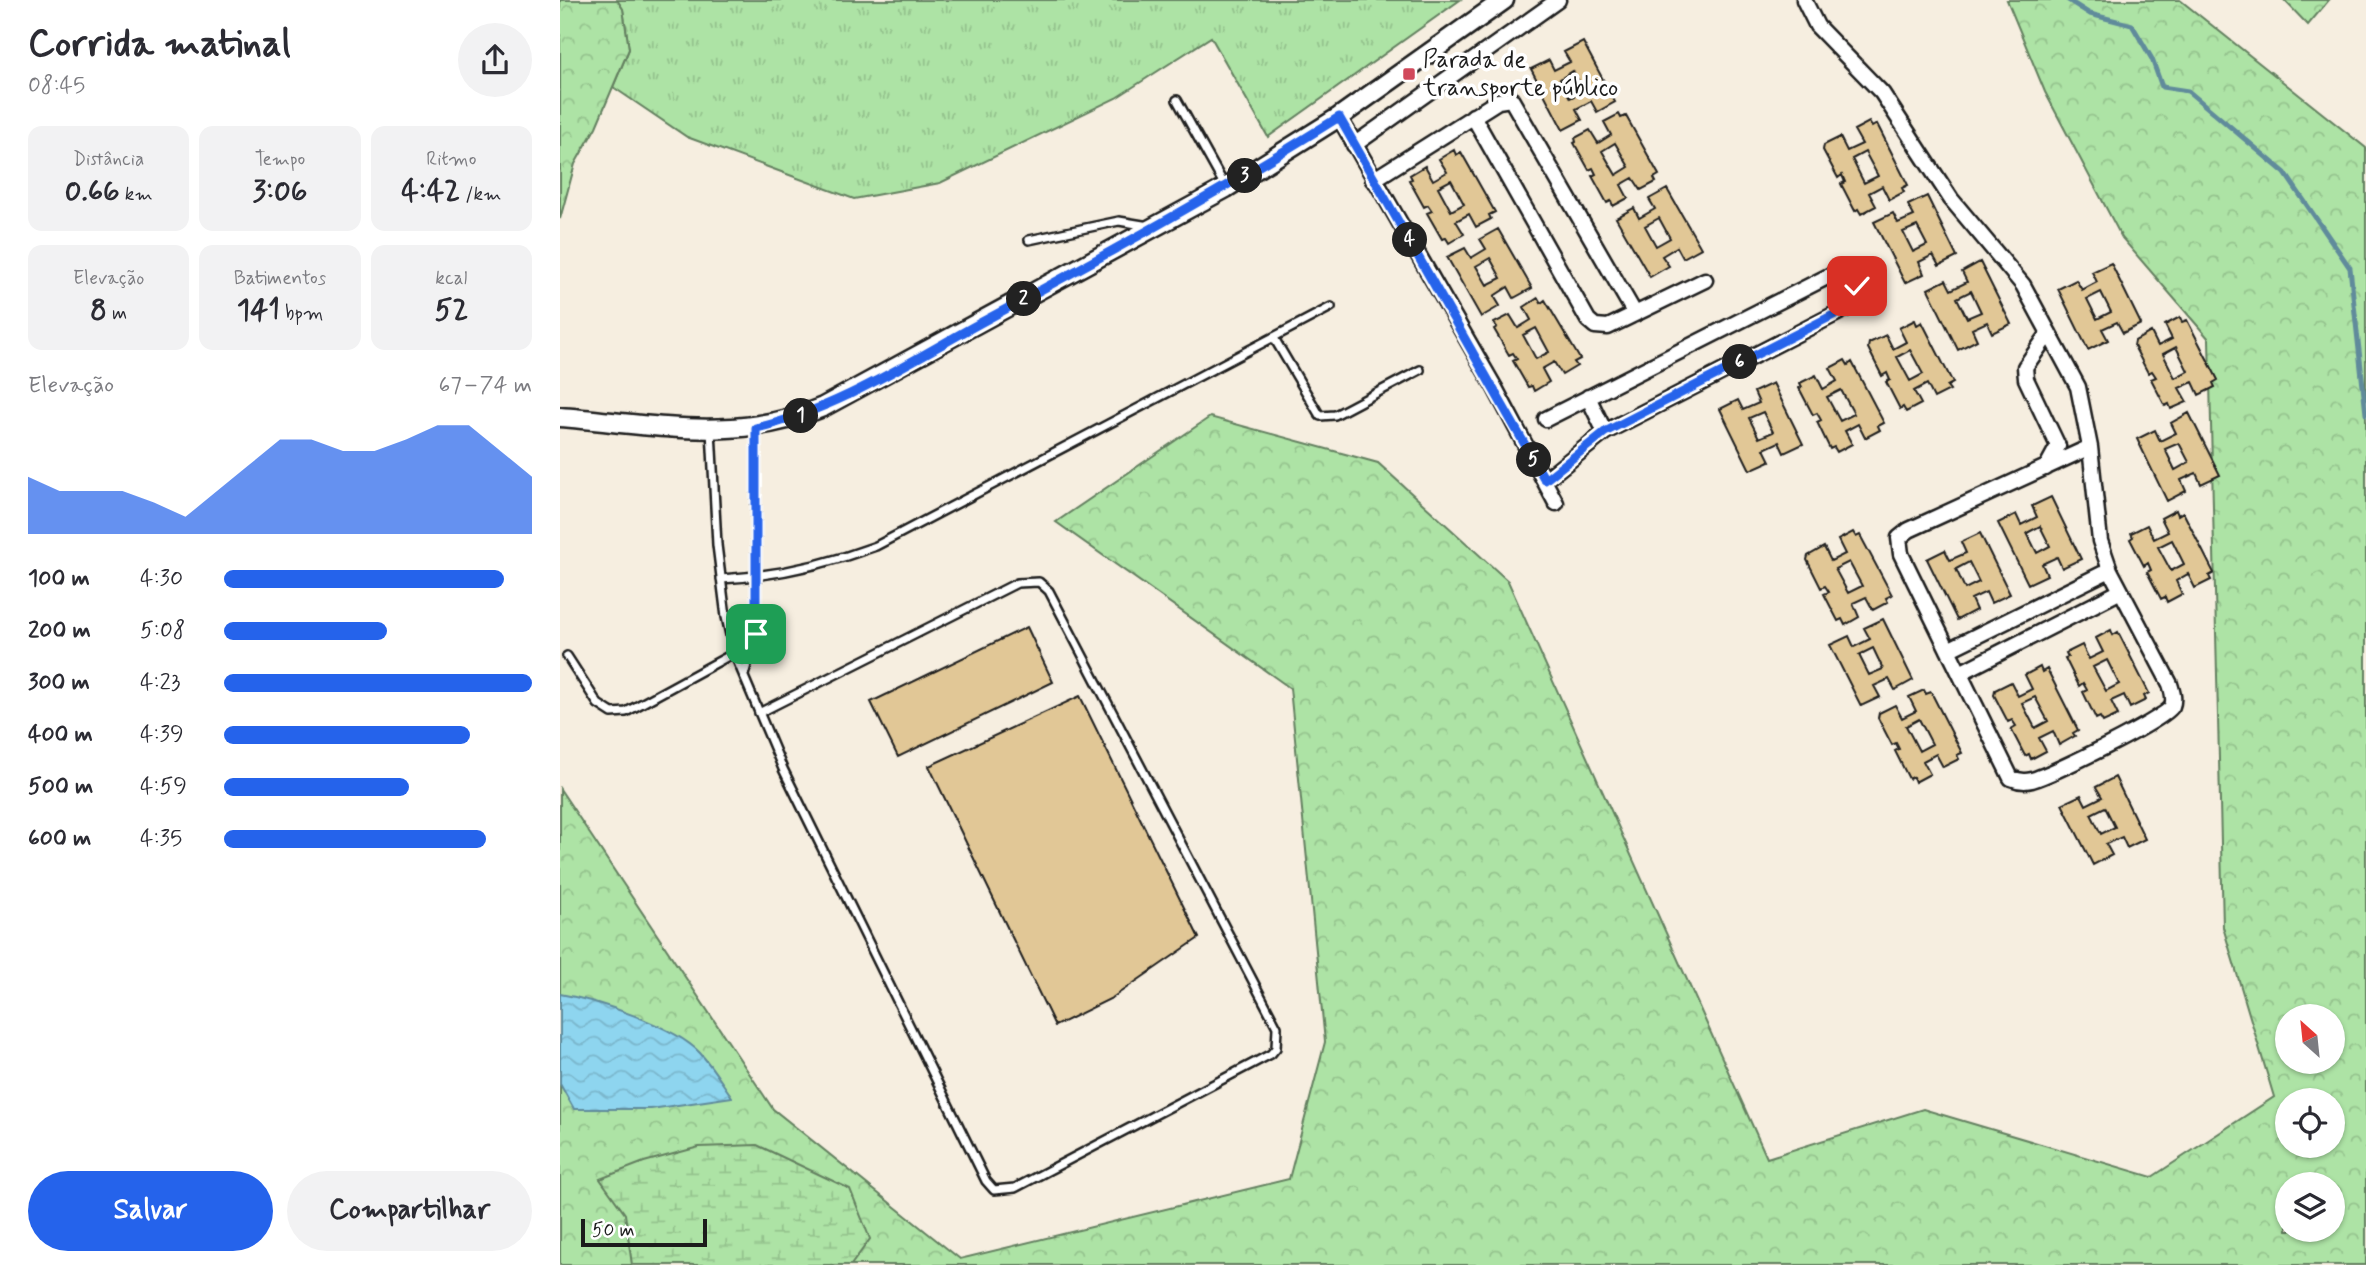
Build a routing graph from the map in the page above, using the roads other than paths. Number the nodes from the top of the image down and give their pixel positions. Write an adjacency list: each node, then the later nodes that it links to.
1 (1504, 0): 6 (street)
2 (1558, 0): 7 (street)
3 (1804, 0): 15 (street)
4 (1177, 100): 9 (lane)
5 (1474, 116): 8 (street); 14 (street); 14 (street)
6 (1339, 117): 7 (street); 9 (street)
7 (1354, 145): 8 (street)
8 (1373, 180): 26 (street)
9 (1226, 188): 10 (street)
10 (1157, 227): 11 (lane); 21 (street)
11 (1029, 240)
12 (1705, 280): 14 (street)
13 (1331, 307): 16 (lane)
14 (1635, 314)
15 (2049, 334): 24 (street); 25 (street)
16 (1274, 338): 17 (lane); 29 (lane)
17 (1420, 370)
18 (1588, 397): 20 (street); 23 (street); 23 (street)
19 (560, 416): 22 (street)
20 (1546, 419)
21 (756, 428): 22 (street); 29 (lane)
22 (710, 429): 30 (lane)
23 (1605, 432): 26 (street)
24 (2090, 447): 25 (street); 28 (street)
25 (2045, 469): 32 (street)
26 (1545, 480): 27 (street)
27 (1556, 503)
28 (2110, 570): 31 (street); 32 (street)
29 (755, 577): 30 (lane); 36 (lane)
30 (721, 579): 33 (lane)
31 (2122, 591): 35 (street); 35 (street)
32 (1948, 650): 35 (street)
33 (734, 653): 34 (lane); 36 (lane)
34 (566, 656)
35 (1960, 673)
36 (744, 675): 37 (lane)
37 (760, 713): 37 (lane)

